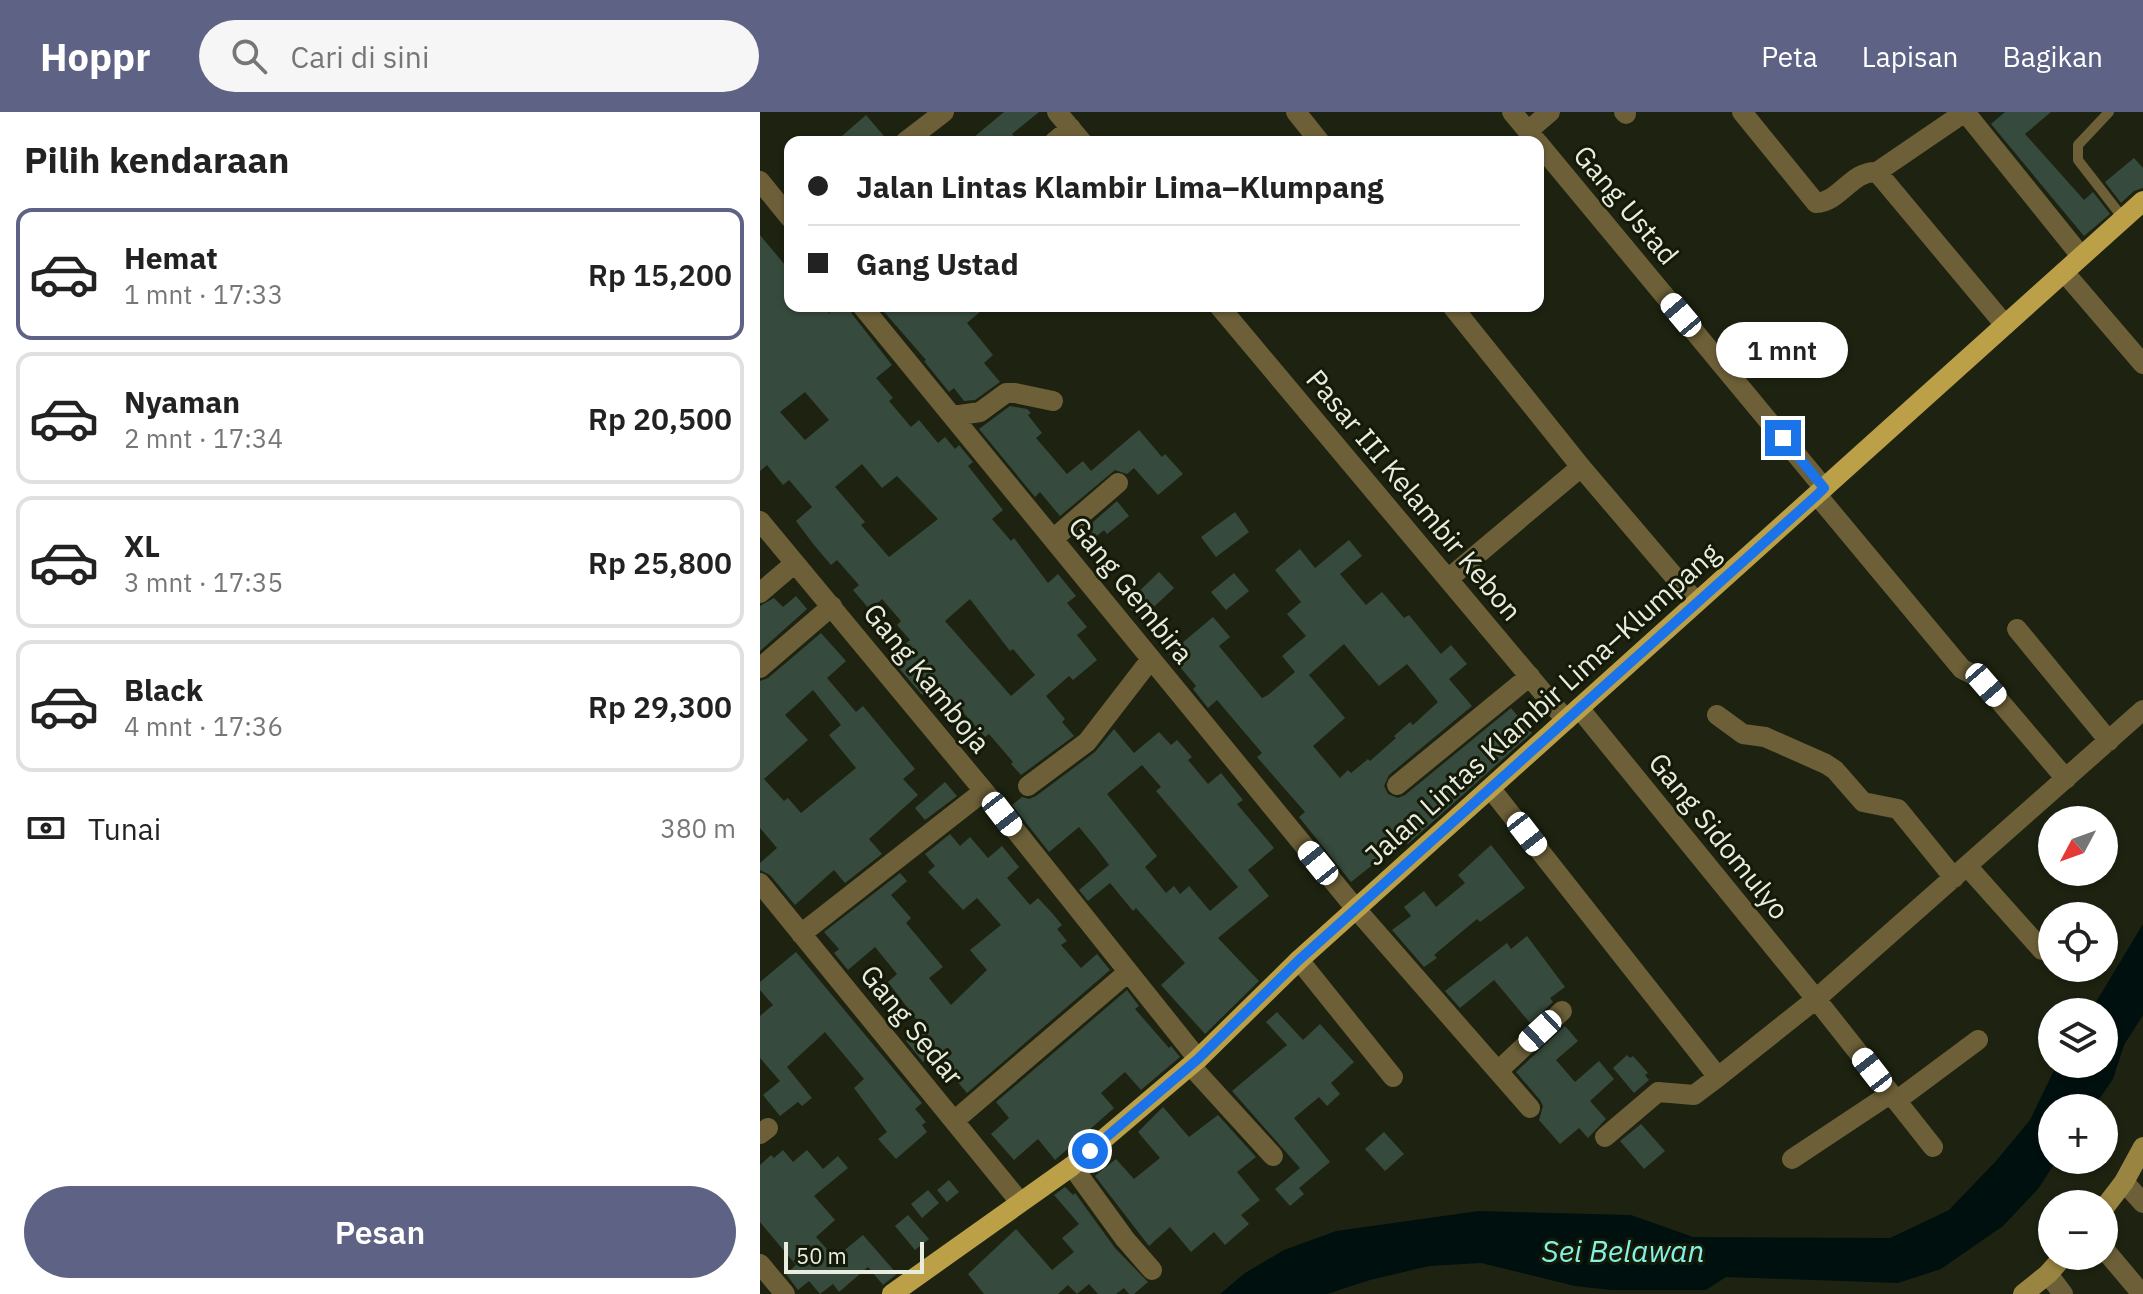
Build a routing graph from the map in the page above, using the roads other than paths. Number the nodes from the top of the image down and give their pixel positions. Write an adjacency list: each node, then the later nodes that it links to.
1 (944, 112): 10 (street)
2 (1057, 112): 9 (street)
3 (1296, 112): 11 (street)
4 (1512, 112): 12 (street, Gang Ustad)
5 (1550, 112): 13 (street)
6 (1742, 112): 15 (street)
7 (1965, 112): 15 (street); 20 (street)
8 (2109, 112): 19 (lane)
9 (1076, 135)
10 (913, 136)
11 (1315, 136)
12 (1532, 136)
13 (1536, 136)
14 (1544, 151): 31 (street, Gang Ustad)
15 (1877, 172): 25 (street)
16 (760, 181): 18 (street)
17 (2143, 201): 19 (main road, Jalan Lintas Klambir Lima–Klumpang)
18 (784, 211)
19 (2123, 218): 20 (main road, Jalan Lintas Klambir Lima–Klumpang)
20 (2081, 256): 21 (main road, Jalan Lintas Klambir Lima–Klumpang)
21 (2064, 272): 25 (main road, Jalan Lintas Klambir Lima–Klumpang); 26 (street)
22 (867, 312): 28 (street, Gang Gembira)
23 (1224, 312): 35 (street, Pasar III Kelambir Kebon)
24 (1457, 312): 29 (street)
25 (2005, 325): 31 (main road, Jalan Lintas Klambir Lima–Klumpang)
26 (2143, 364)
27 (1053, 401): 28 (street)
28 (953, 416): 33 (street, Gang Gembira)
29 (1581, 467): 35 (street); 37 (street)
30 (1118, 483): 33 (street)
31 (1821, 491): 37 (main road, Jalan Lintas Klambir Lima–Klumpang); 47 (street)
32 (760, 521): 34 (street, Gang Kamboja)
33 (1053, 539): 40 (street, Gang Gembira)
34 (795, 563): 36 (street); 38 (street, Gang Kamboja)
35 (1448, 579): 42 (street, Pasar III Kelambir Kebon)
36 (760, 593)
37 (1696, 602): 44 (main road, Jalan Lintas Klambir Lima–Klumpang)
38 (832, 606): 41 (street); 51 (street, Gang Kamboja)
39 (2017, 629): 46 (street)
40 (1151, 659): 49 (street); 54 (street, Gang Gembira)
41 (760, 668)
42 (1530, 676): 44 (street, Pasar III Kelambir Kebon); 48 (street)
43 (2143, 710): 46 (street)
44 (1572, 714): 50 (main road, Jalan Lintas Klambir Lima–Klumpang); 59 (street, Gang Sidomulyo)
45 (1717, 715): 52 (street)
46 (2109, 741): 47 (street)
47 (2066, 779): 52 (street)
48 (1397, 785)
49 (1028, 786)
50 (1491, 789): 54 (main road, Jalan Lintas Klambir Lima–Klumpang); 65 (street)
51 (984, 791): 55 (street); 58 (street, Gang Kamboja)
52 (1960, 872): 56 (street); 59 (street)
53 (760, 883): 55 (street, Gang Sedar)
54 (1356, 909): 57 (main road, Jalan Lintas Klambir Lima–Klumpang); 63 (street, Gang Gembira)
55 (801, 934): 68 (street, Gang Sedar)
56 (2038, 946)
57 (1299, 960): 62 (main road, Jalan Lintas Klambir Lima–Klumpang); 64 (street)
58 (1127, 973): 62 (street, Gang Kamboja); 68 (street)
59 (1816, 999): 65 (street); 66 (street, Gang Sidomulyo)
60 (1562, 1011): 63 (street)
61 (1978, 1040): 66 (street)
62 (1194, 1062): 72 (street, Gang Kamboja); 74 (main road, Jalan Lintas Klambir Lima–Klumpang)
63 (1498, 1071): 67 (street, Gang Gembira)
64 (1393, 1077)
65 (1718, 1077): 69 (street)
66 (1893, 1097): 70 (street, Gang Sidomulyo); 73 (street)
67 (1530, 1108)
68 (954, 1121): 77 (street, Gang Sedar)
69 (1605, 1137)
70 (1933, 1147)
71 (2143, 1147): 75 (street)
72 (1273, 1156)
73 (1792, 1159)
74 (1072, 1166): 77 (main road, Jalan Lintas Klambir Lima–Klumpang); 81 (street)
75 (2124, 1182): 76 (street); 78 (street)
76 (2118, 1190)
77 (1020, 1202): 84 (main road, Jalan Lintas Klambir Lima–Klumpang)
78 (2143, 1203)
79 (2118, 1266): 88 (street)
80 (762, 1269): 85 (street)
81 (1152, 1270)
82 (2052, 1270): 83 (street)
83 (2048, 1274): 86 (street); 87 (street)
84 (896, 1293)
85 (785, 1294)
86 (2023, 1294)
87 (2063, 1294)
88 (2142, 1294)

